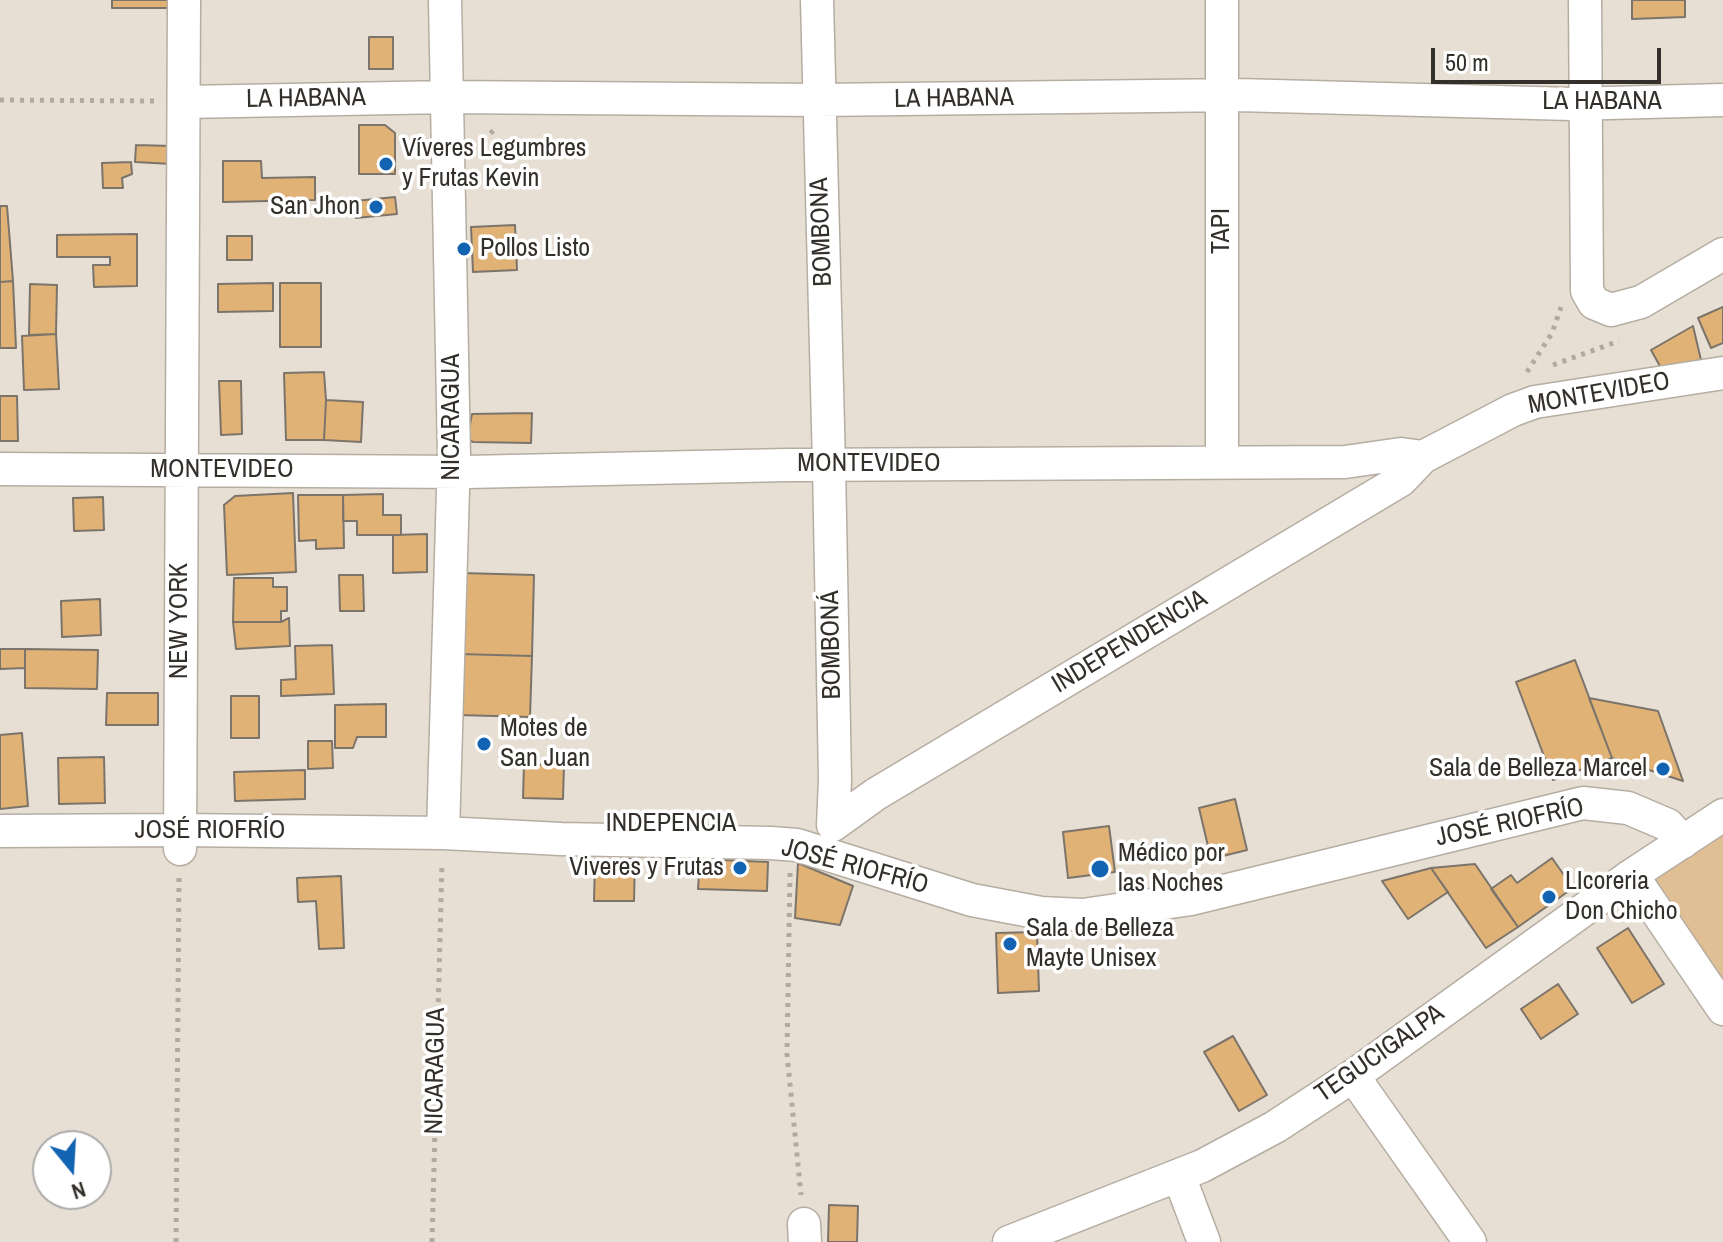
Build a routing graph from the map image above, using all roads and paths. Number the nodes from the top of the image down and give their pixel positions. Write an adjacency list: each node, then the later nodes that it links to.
1 (184, 0): 11 (street, NEW YORK)
2 (445, 0): 7 (street, NICARAGUA)
3 (817, 0): 9 (street, BOMBONA)
4 (1222, 0): 6 (street, TAPI)
5 (1585, 0): 12 (street)
6 (1222, 95): 9 (street, LA HABANA); 12 (street, LA HABANA); 18 (street, TAPI)
7 (447, 97): 9 (street, LA HABANA); 11 (street, LA HABANA); 22 (street, NICARAGUA)
8 (0, 100): 11 (path)
9 (818, 100): 19 (street, BOMBONA)
10 (1723, 100): 12 (street, LA HABANA)
11 (172, 101): 21 (street, NEW YORK)
12 (1585, 104): 13 (street)
13 (1723, 254)
14 (1621, 341): 15 (path)
15 (1550, 366)
16 (1723, 373): 17 (street, MONTEVIDEO)
17 (1423, 457): 18 (street, MONTEVIDEO); 24 (street, INDEPENDENCIA)
18 (1222, 462): 19 (street, MONTEVIDEO)
19 (829, 465): 22 (street, MONTEVIDEO); 24 (street, BOMBONÁ)
20 (0, 469): 21 (street, MONTEVIDEO)
21 (180, 469): 22 (street, MONTEVIDEO); 26 (street, NEW YORK)
22 (452, 471): 28 (street, NICARAGUA)
23 (1723, 815): 29 (street, TEGUCIGALPA)
24 (833, 825): 27 (street, INDEPENCIA)
25 (0, 831): 26 (street, JOSÉ RIOFRÍO)
26 (180, 839): 28 (street, JOSÉ RIOFRÍO); 37 (path)
27 (561, 839): 28 (street, JOSÉ RIOFRÍO); 29 (street, JOSÉ RIOFRÍO)
28 (442, 842): 38 (path, NICARAGUA)
29 (1683, 842): 31 (street, TEGUCIGALPA)
30 (791, 860): 35 (path)
31 (1632, 875): 32 (street); 33 (street, TEGUCIGALPA)
32 (1723, 1009)
33 (1353, 1076): 34 (street, TEGUCIGALPA); 41 (street)
34 (1179, 1176): 36 (street, TEGUCIGALPA); 40 (street)
35 (804, 1223)
36 (1064, 1233): 39 (street, TEGUCIGALPA)
37 (176, 1242)
38 (432, 1242)
39 (1009, 1242)
40 (1204, 1242)
41 (1470, 1242)

